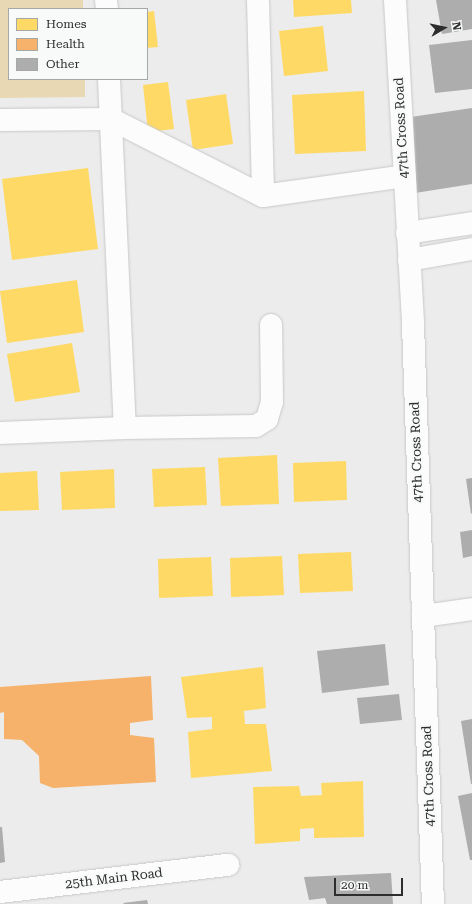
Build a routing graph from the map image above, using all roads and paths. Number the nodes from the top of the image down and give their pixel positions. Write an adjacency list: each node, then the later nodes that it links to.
1 (258, 0): 7 (street)
2 (395, 0): 6 (street, 47th Cross Road)
3 (110, 80): 4 (street)
4 (111, 119): 5 (street); 7 (street); 13 (street)
5 (0, 120)
6 (405, 176): 7 (street); 9 (street, 47th Cross Road)
7 (263, 196)
8 (472, 223): 9 (street)
9 (407, 233): 11 (street, 47th Cross Road)
10 (472, 249): 11 (street)
11 (409, 260): 16 (street, 47th Cross Road)
12 (271, 325): 13 (street)
13 (125, 428): 14 (street)
14 (0, 433)
15 (472, 609): 16 (street)
16 (423, 616): 19 (street, 47th Cross Road)
17 (228, 865): 18 (street, 25th Main Road)
18 (0, 892)
19 (433, 904)

